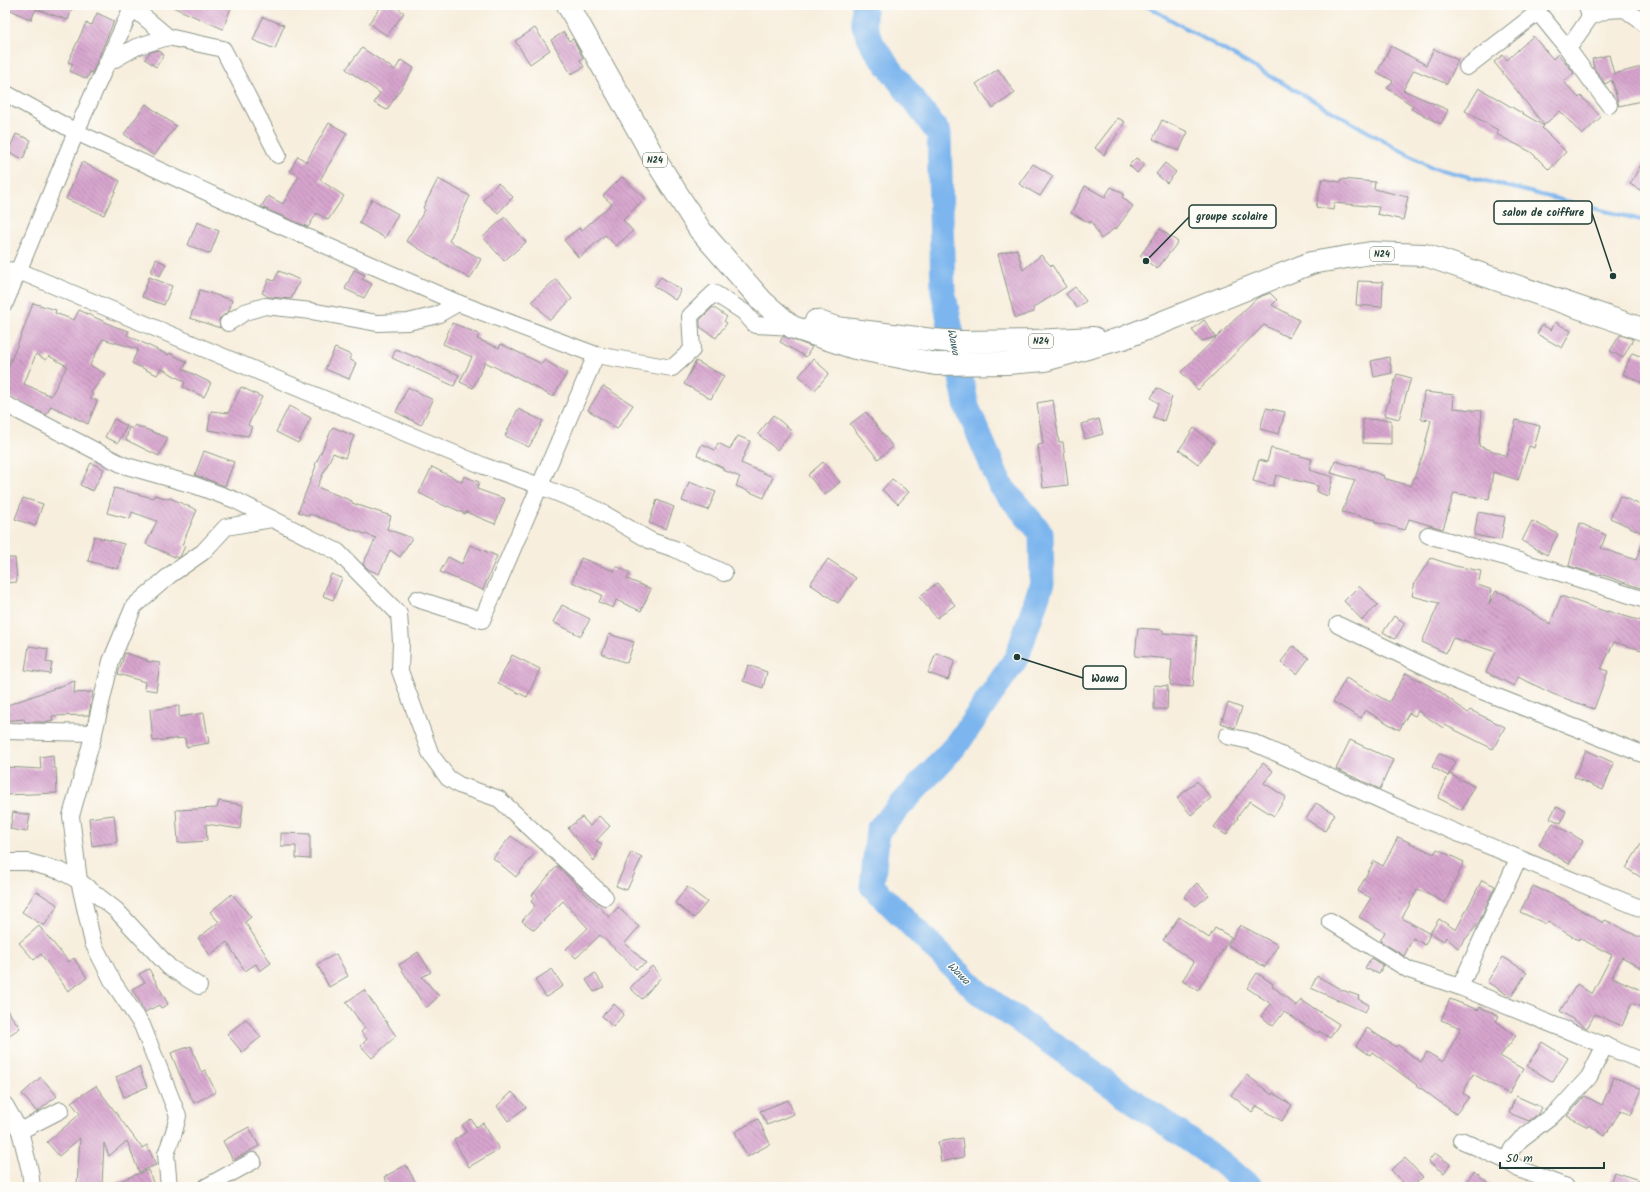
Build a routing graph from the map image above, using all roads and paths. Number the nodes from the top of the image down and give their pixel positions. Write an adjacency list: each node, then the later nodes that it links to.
1 (568, 5): 15 (main road, N24)
2 (131, 6): 6 (street); 8 (street)
3 (1622, 7): 4 (street); 5 (street)
4 (1588, 11): 7 (street)
5 (1645, 24)
6 (168, 37): 8 (street); 13 (street)
7 (1568, 49): 9 (street); 11 (street)
8 (108, 63): 12 (street)
9 (1467, 67)
10 (5, 93): 12 (street)
11 (1609, 105)
12 (76, 132): 14 (street); 17 (street)
13 (278, 154)
14 (12, 270): 16 (street); 24 (street)
15 (762, 301): 19 (main road, N24); 21 (main road, N24)
16 (5, 303)
17 (458, 303): 18 (street); 22 (street)
18 (228, 323)
19 (792, 327): 21 (main road, N24); 22 (street)
20 (1645, 330): 21 (main road, N24)
21 (1123, 338)
22 (596, 355): 24 (street)
23 (5, 404): 25 (street)
24 (540, 486): 27 (street); 28 (street)
25 (272, 519): 32 (street); 38 (street)
26 (1428, 535): 29 (street)
27 (724, 574)
28 (417, 599)
29 (1645, 599)
30 (1338, 625): 34 (street)
31 (5, 731): 32 (street)
32 (94, 733): 37 (street)
33 (1227, 736): 35 (street)
34 (1645, 755)
35 (1518, 859): 39 (street); 42 (street)
36 (5, 862): 37 (street)
37 (79, 881): 41 (street); 52 (street)
38 (605, 897)
39 (1645, 910)
40 (1330, 921): 42 (street)
41 (200, 986)
42 (1460, 988): 43 (street)
43 (1605, 1045): 44 (street); 50 (street)
44 (1645, 1062)
45 (5, 1105): 47 (street)
46 (61, 1110): 47 (street)
47 (20, 1131): 51 (street)
48 (1461, 1140): 50 (street)
49 (253, 1161): 53 (street)
50 (1508, 1161): 54 (street)
51 (32, 1187)
52 (169, 1187)
53 (206, 1187)
54 (1566, 1187)

